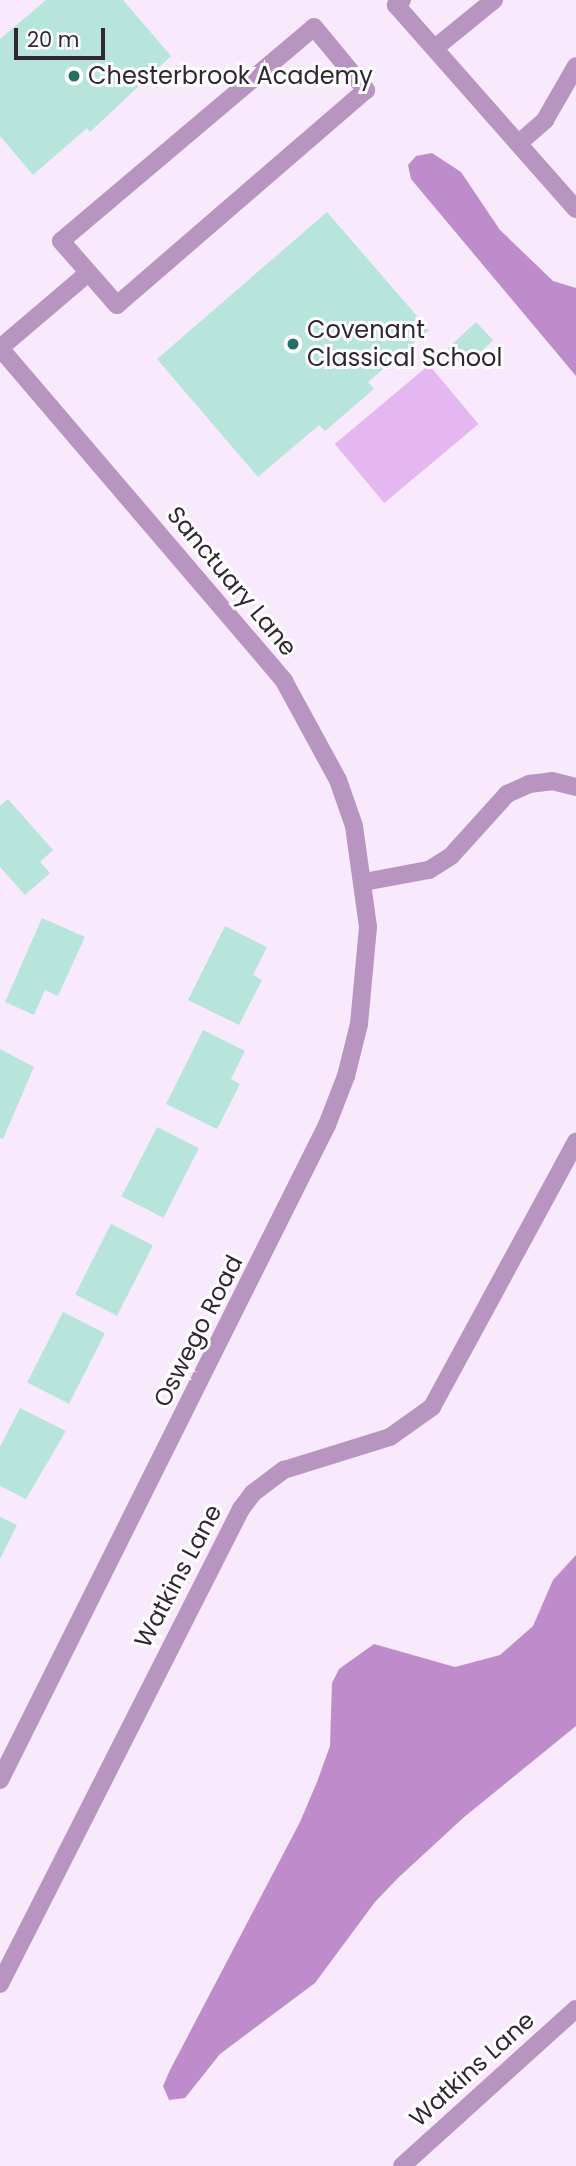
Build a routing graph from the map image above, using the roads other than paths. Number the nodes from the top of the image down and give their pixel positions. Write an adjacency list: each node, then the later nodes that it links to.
1 (494, 0): 3 (street)
2 (397, 2): 3 (street)
3 (435, 48): 5 (street)
4 (576, 66): 5 (street)
5 (519, 143): 6 (street)
6 (576, 209)
7 (87, 274): 7 (street); 8 (street)
8 (0, 348): 10 (street, Sanctuary Lane)
9 (576, 787): 10 (street)
10 (364, 882): 12 (street, Oswego Road)
11 (576, 1142): 13 (street, Watkins Lane)
12 (0, 1780)
13 (0, 1984)
14 (576, 2009): 15 (street, Watkins Lane)
15 (402, 2166)

